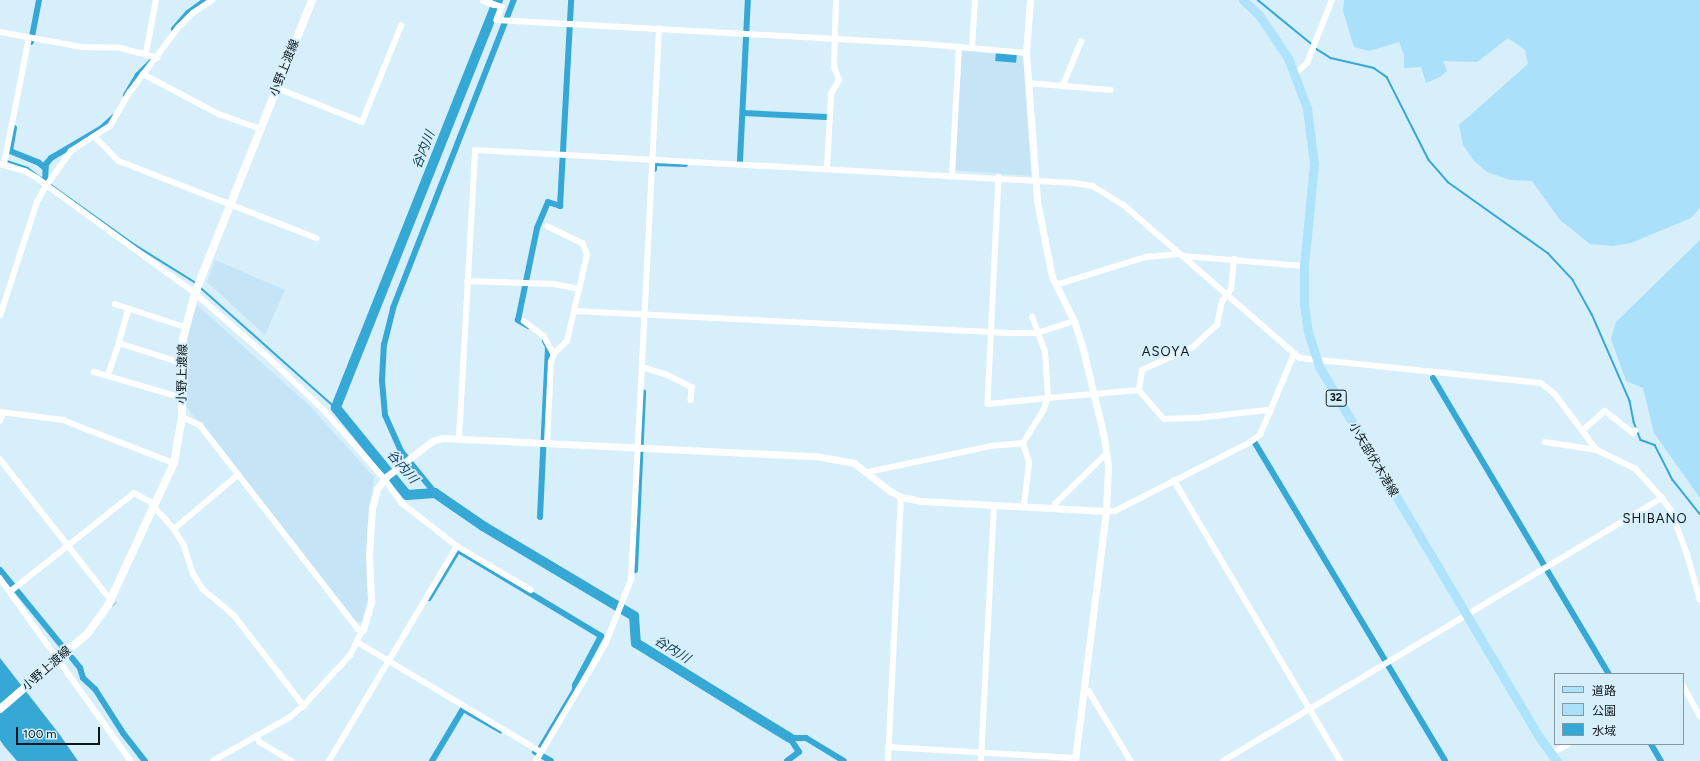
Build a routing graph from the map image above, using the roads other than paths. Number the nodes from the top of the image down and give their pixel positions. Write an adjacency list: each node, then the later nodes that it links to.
1 (156, 0): 19 (street)
2 (212, 0): 21 (street)
3 (312, 0): 26 (main road, 小野上渡線)
4 (483, 0): 10 (street)
5 (836, 0): 15 (street)
6 (975, 0): 18 (street)
7 (1030, 0): 20 (street)
8 (1243, 0): 22 (main road, 小矢部伏木港線 / 32)
9 (1332, 0): 22 (street)
10 (496, 5): 12 (street)
11 (401, 26): 26 (street)
12 (659, 29): 15 (street); 30 (street)
13 (0, 32): 14 (street)
14 (29, 38): 19 (street); 31 (street)
15 (834, 38): 17 (street); 32 (street)
16 (1081, 42): 25 (street)
17 (959, 47): 18 (street); 33 (street)
18 (972, 48): 20 (street)
19 (146, 53): 21 (street)
20 (1026, 53): 24 (street)
21 (158, 58): 23 (street)
22 (1296, 73): 42 (main road, 小矢部伏木港線 / 32)
23 (143, 74): 28 (street); 29 (street)
24 (1028, 83): 25 (street); 35 (street)
25 (1063, 85): 27 (street)
26 (277, 88): 28 (main road, 小野上渡線)
27 (1110, 90)
28 (261, 129): 37 (main road, 小野上渡線)
29 (95, 137): 36 (street); 37 (street)
30 (652, 160): 32 (street); 43 (street); 51 (street)
31 (3, 162): 36 (street)
32 (827, 169): 33 (street)
33 (952, 176): 34 (street)
34 (999, 177): 35 (street); 57 (street)
35 (1035, 180): 40 (street); 44 (street)
36 (46, 186): 46 (street); 52 (street)
37 (230, 205): 39 (street); 46 (main road, 小野上渡線)
38 (548, 227): 45 (street)
39 (317, 238)
40 (1181, 255): 41 (street); 44 (street); 47 (street)
41 (1234, 259): 42 (street); 47 (street)
42 (1304, 266): 62 (main road, 小矢部伏木港線 / 32)
43 (467, 282): 45 (street); 78 (street)
44 (1056, 285): 55 (street)
45 (579, 289): 50 (street)
46 (195, 293): 56 (main road, 小野上渡線); 89 (street)
47 (1227, 296): 61 (street); 67 (street)
48 (114, 304): 49 (street)
49 (129, 309): 56 (street); 59 (street)
50 (575, 311): 51 (street); 60 (street)
51 (644, 314): 57 (street); 64 (street)
52 (0, 316)
53 (1032, 317): 58 (street)
54 (524, 321): 60 (street)
55 (1074, 321): 58 (street); 68 (street)
56 (185, 327): 63 (main road, 小野上渡線)
57 (990, 332): 58 (street); 70 (street)
58 (1037, 333): 70 (street)
59 (119, 343): 63 (street); 66 (street)
60 (554, 354): 80 (street)
61 (1294, 354): 62 (street); 72 (street)
62 (1317, 360): 76 (street); 106 (main road, 小矢部伏木港線 / 32)
63 (182, 363): 69 (main road, 小野上渡線)
64 (642, 367): 71 (street); 82 (street)
65 (94, 372): 66 (street)
66 (108, 375): 69 (street)
67 (1139, 390): 68 (street); 72 (street)
68 (1094, 394): 70 (street); 84 (street)
69 (183, 398): 74 (main road, 小野上渡線)
70 (1048, 398): 81 (street)
71 (691, 400)
72 (1271, 412): 90 (street)
73 (2, 413): 75 (street); 86 (street)
74 (182, 417): 86 (main road, 小野上渡線); 88 (street)
75 (0, 421)
76 (1583, 430): 77 (street); 83 (street)
77 (1635, 431)
78 (460, 439): 80 (street); 89 (street)
79 (1545, 442): 83 (street)
80 (547, 443): 82 (street)
81 (1023, 443): 87 (street); 94 (street)
82 (638, 448): 87 (street); 120 (street)
83 (1597, 450): 92 (street)
84 (1106, 457): 96 (street); 97 (street)
85 (0, 459): 100 (street)
86 (174, 463): 95 (main road, 小野上渡線)
87 (868, 472): 91 (street)
88 (238, 475): 98 (street); 107 (street)
89 (385, 477): 99 (street); 107 (street)
90 (1174, 480): 97 (street); 115 (street)
91 (901, 497): 93 (street); 119 (street)
92 (1662, 498): 105 (street); 106 (street)
93 (994, 505): 94 (street); 121 (street)
94 (1024, 506): 96 (street)
95 (154, 508): 98 (street); 100 (street); 109 (main road, 小野上渡線)
96 (1055, 508): 97 (street)
97 (1106, 511): 112 (street)
98 (174, 529): 113 (street)
99 (457, 546): 103 (street); 110 (street)
100 (70, 547): 102 (street); 104 (street)
101 (0, 578): 102 (street)
102 (15, 589): 109 (street)
103 (531, 590)
104 (107, 595)
105 (1700, 599)
106 (1466, 614): 115 (street); 122 (main road, 小矢部伏木港線 / 32)
107 (363, 630): 108 (street)
108 (359, 643): 110 (street); 113 (street)
109 (58, 660): 114 (main road, 小野上渡線); 124 (street)
110 (388, 660): 120 (street); 127 (street)
111 (1684, 687): 116 (street)
112 (1084, 690): 123 (street); 131 (street)
113 (304, 706): 117 (street)
114 (0, 709)
115 (1310, 709): 132 (street); 133 (street)
116 (1700, 716)
117 (257, 737): 125 (street); 126 (street)
118 (1567, 745): 122 (street)
119 (888, 747): 121 (street); 129 (street)
120 (541, 752): 128 (street)
121 (981, 753): 123 (street); 130 (street)
122 (1554, 758)
123 (1075, 759)
124 (131, 761)
125 (214, 761)
126 (292, 761)
127 (329, 761)
128 (536, 761)
129 (888, 761)
130 (981, 761)
131 (1131, 761)
132 (1223, 761)
133 (1341, 761)

